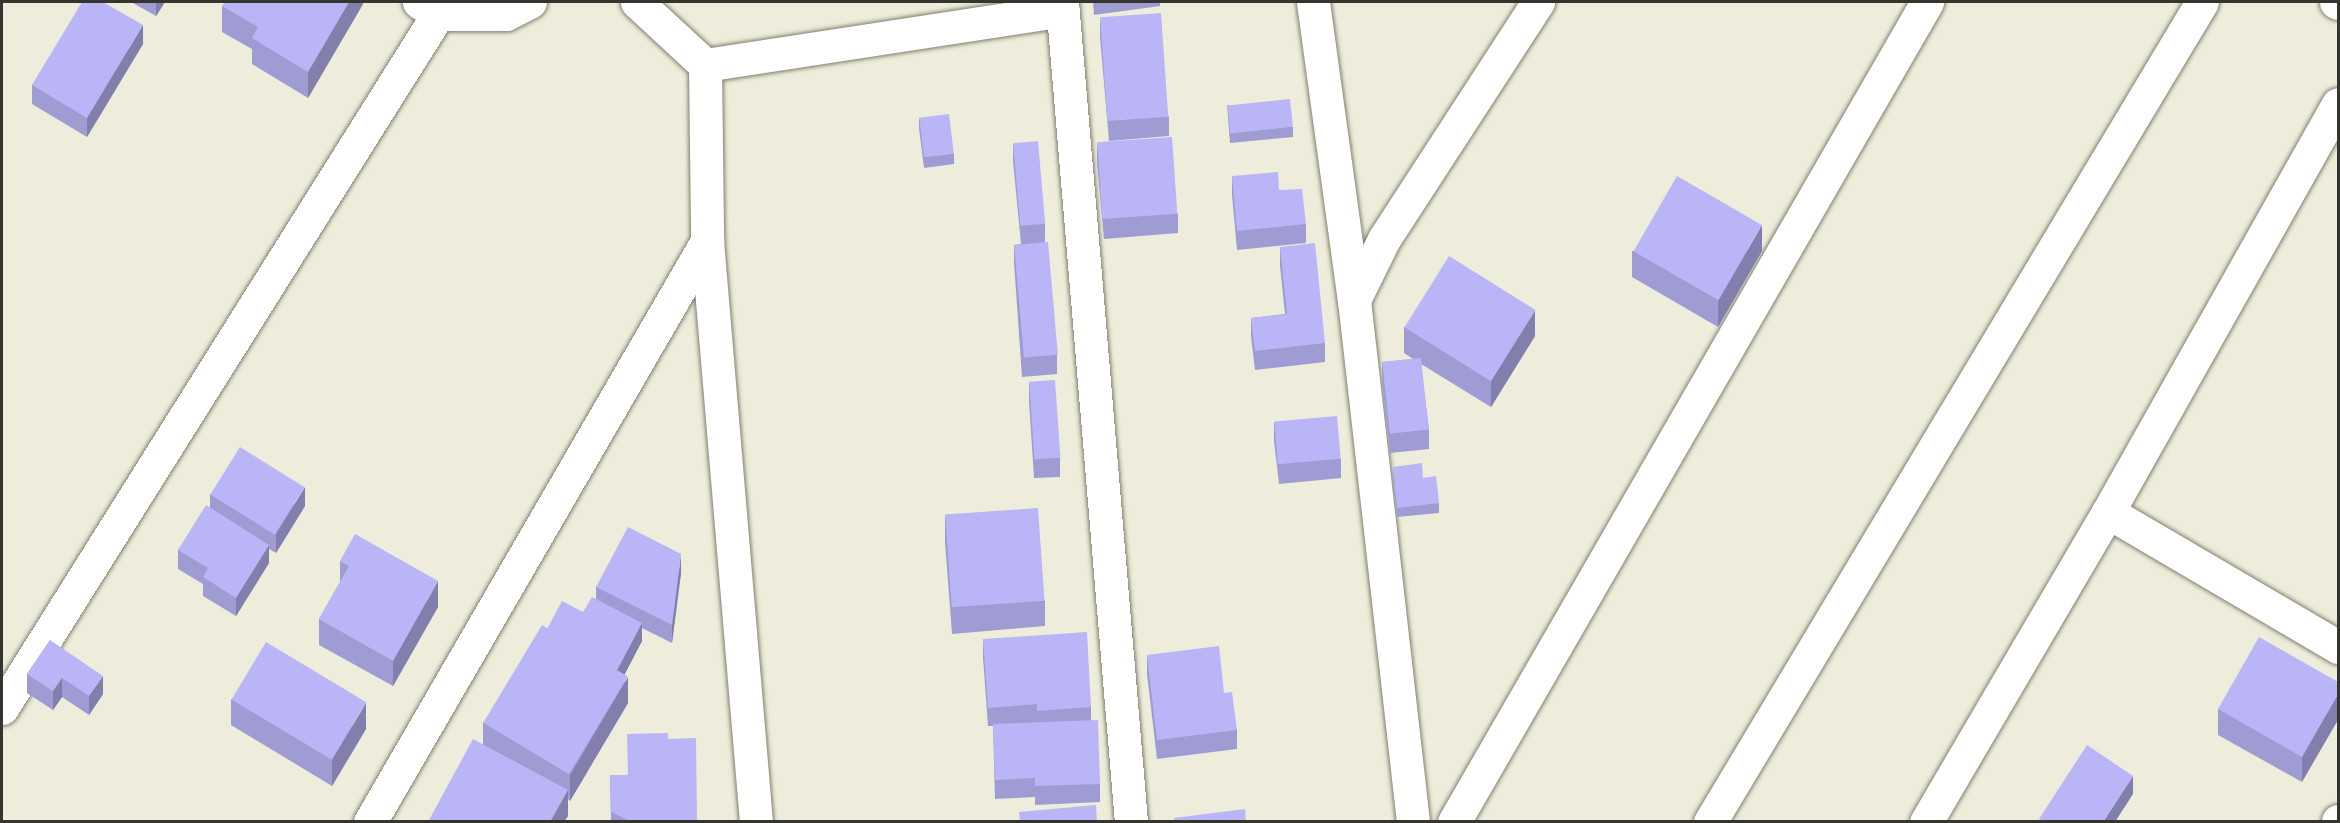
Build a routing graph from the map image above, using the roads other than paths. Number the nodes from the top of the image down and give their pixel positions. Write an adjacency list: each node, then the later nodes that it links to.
1 (530, 2): 8 (street)
2 (637, 2): 9 (street)
3 (1313, 2): 12 (street)
4 (1538, 2): 12 (street)
5 (1927, 2): 20 (street)
6 (2202, 2): 21 (street)
7 (1062, 6): 9 (street); 18 (street)
8 (428, 8): 15 (street)
9 (705, 65): 11 (street)
10 (2338, 104): 13 (street)
11 (707, 241): 16 (street); 17 (street)
12 (1354, 300): 19 (street)
13 (2108, 512): 14 (street); 22 (street)
14 (2338, 647)
15 (2, 708)
16 (370, 822)
17 (756, 822)
18 (1131, 822)
19 (1413, 822)
20 (1454, 822)
21 (1710, 822)
22 (1926, 822)

